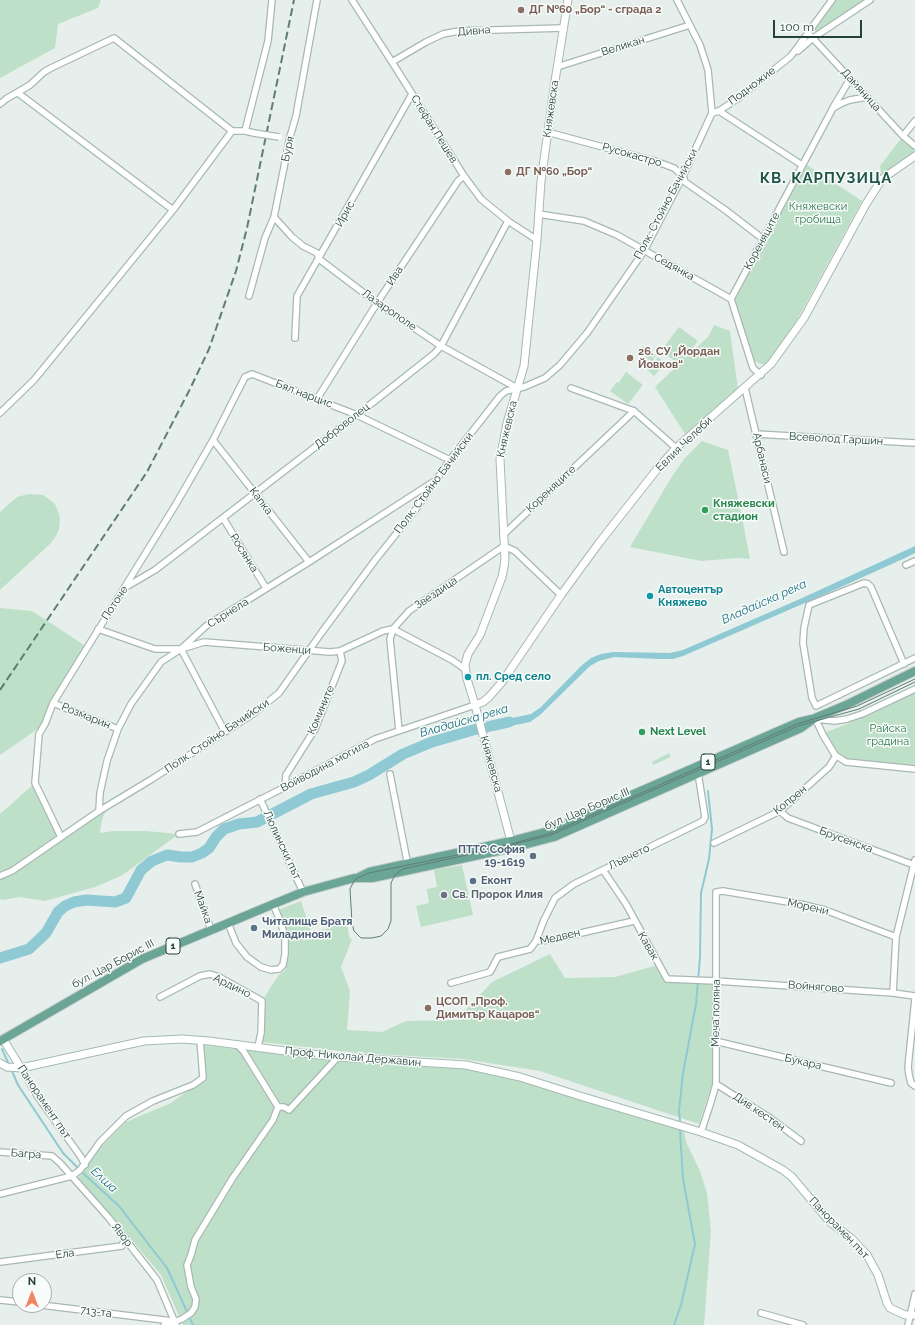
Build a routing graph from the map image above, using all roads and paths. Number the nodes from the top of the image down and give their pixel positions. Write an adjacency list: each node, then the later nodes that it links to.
1 (272, 0): 25 (street)
2 (317, 0): 28 (street, Буря)
3 (352, 0): 13 (street, Стефан Пешев)
4 (568, 0): 9 (street, Княжевска)
5 (677, 0): 8 (street, Полк. Стойно Бачийски)
6 (832, 0): 10 (street, Подножие)
7 (870, 0): 11 (street, Подножие)
8 (690, 25): 14 (street, Великан); 22 (street, Полк. Стойно Бачийски)
9 (563, 28): 13 (street, Дивна); 14 (street, Княжевска)
10 (808, 33): 11 (street, Дамяница); 12 (street, Подножие)
11 (813, 38): 12 (street, Подножие); 15 (street, Дамяница)
12 (791, 56): 21 (street, Подножие)
13 (392, 62): 17 (street, Стефан Пешев)
14 (557, 67): 26 (street, Княжевска)
15 (850, 79): 18 (street, Дамяница); 20 (street, Кореняците)
16 (18, 92): 19 (street); 24 (street); 34 (street)
17 (412, 94): 32 (street, Стефан Пешев); 41 (street, Ирис)
18 (867, 97): 20 (street); 27 (street, Дамяница)
19 (0, 104)
20 (833, 108): 31 (street, Кореняците)
21 (719, 111): 22 (street, Подножие); 31 (street)
22 (712, 112): 33 (street, Полк. Стойно Бачийски)
23 (915, 121): 27 (street)
24 (232, 131): 25 (street); 34 (street)
25 (245, 131): 28 (street, bridge)
26 (547, 132): 33 (street, Русокастро); 35 (street, Княжевска)
27 (903, 136): 29 (street, Дамяница)
28 (290, 137): 36 (street, Буря)
29 (915, 146)
30 (915, 156): 47 (street, Евлия Челеби)
31 (802, 165): 38 (street, Кореняците)
32 (464, 176): 37 (street, Стефан Пешев); 44 (street, Ива)
33 (683, 176): 38 (street, Русокастро); 40 (street, Полк. Стойно Бачийски)
34 (173, 210): 54 (street)
35 (538, 214): 39 (street, Княжевска); 40 (street, Седянка)
36 (274, 217): 41 (street, Лазарополе); 42 (street, Буря)
37 (508, 221): 39 (street, Стефан Пешев); 46 (street, Доброволец)
38 (763, 239): 43 (street, Кореняците)
39 (537, 240): 49 (street, Княжевска)
40 (644, 251): 43 (street, Седянка); 49 (street, Полк. Стойно Бачийски)
41 (319, 259): 44 (street, Лазарополе); 45 (street, Ирис)
42 (249, 296)
43 (731, 299): 47 (street)
44 (377, 303): 46 (street, Лазарополе); 52 (street, Ива)
45 (295, 338)
46 (441, 346): 49 (street, Лазарополе); 55 (street, Доброволец)
47 (760, 374): 51 (street, Евлия Челеби)
48 (245, 378): 52 (street, Бял нарцис); 57 (street, Поточе)
49 (517, 388): 60 (street, Полк. Стойно Бачийски); 64 (street, Княжевска)
50 (571, 388): 53 (street)
51 (745, 388): 56 (street, Арбанаси); 59 (street, Евлия Челеби)
52 (317, 399): 55 (street, Бял нарцис)
53 (634, 411): 59 (street); 64 (street, Кореняците)
54 (0, 413)
55 (357, 415): 60 (street, Бял нарцис); 62 (street, Доброволец)
56 (756, 434): 58 (street, Всеволод Гаршин); 66 (street, Арбанаси)
57 (213, 440): 62 (street, Капка); 70 (street, Поточе)
58 (915, 444)
59 (676, 448): 72 (street, Евлия Челеби)
60 (450, 460): 61 (street, Полк. Стойно Бачийски)
61 (437, 479): 68 (street, Сърнела); 76 (street, Полк. Стойно Бачийски)
62 (255, 493): 63 (street, Доброволец); 68 (street, Капка)
63 (223, 518): 70 (street, Доброволец); 71 (street, Росянка)
64 (503, 535): 65 (street, Княжевска)
65 (504, 546): 72 (street); 74 (street, Звездица); 80 (street, Княжевска)
66 (784, 552)
67 (915, 561): 69 (street)
68 (309, 562): 71 (street, Сърнела)
69 (906, 565)
70 (126, 587): 73 (street, Поточе)
71 (266, 588): 75 (street, Сърнела)
72 (562, 595): 84 (street, Евлия Челеби)
73 (98, 629): 75 (street, Боженци); 83 (street, Поточе)
74 (393, 629): 77 (street, Боженци); 80 (street); 88 (street)
75 (181, 649): 76 (street, Боженци); 87 (street, Сърнела); 89 (street)
76 (308, 650): 77 (street, Боженци); 89 (street, Полк. Стойно Бачийски)
77 (340, 651): 94 (street, Комините)
78 (915, 658): 79 (street)
79 (904, 664): 85 (street); 85 (street)
80 (465, 669): 84 (street, Княжевска)
81 (915, 671): 86 (main road, бул. Цар Борис III / 1)
82 (915, 689): 86 (street, бул. Цар Борис III)
83 (53, 703): 87 (street, Розмарин); 99 (street, Поточе)
84 (476, 705): 88 (street, Войводина могила); 101 (street, Княжевска)
85 (816, 706): 86 (street)
86 (815, 718): 90 (street); 92 (main road, бул. Цар Борис III / 1); 101 (main road, бул. Цар Борис III / 1)
87 (118, 729): 96 (street, Сърнела)
88 (399, 731): 94 (street, Войводина могила)
89 (225, 732): 96 (street, Полк. Стойно Бачийски)
90 (836, 756): 91 (street); 97 (street, Копрен)
91 (915, 769)
92 (698, 772): 101 (main road, бул. Цар Борис III / 1); 104 (street, Лъвчето)
93 (390, 774): 103 (street)
94 (285, 787): 95 (street, Войводина могила)
95 (261, 802): 98 (street, Войводина могила); 107 (street, Люлински път)
96 (99, 811): 99 (street, Полк. Стойно Бачийски)
97 (780, 811): 100 (street, Копрен); 102 (street, Брусенска)
98 (179, 834)
99 (61, 837): 105 (street, Полк. Стойно Бачийски)
100 (714, 843)
101 (512, 845): 103 (main road, бул. Цар Борис III / 1)
102 (914, 862): 113 (street)
103 (408, 867): 107 (main road, бул. Цар Борис III / 1)
104 (603, 870): 110 (street, Кавак); 114 (street, Лъвчето)
105 (0, 876)
106 (195, 884): 112 (street, Майка)
107 (303, 892): 109 (main road, бул. Цар Борис III / 1)
108 (716, 892): 113 (street, Морени); 115 (street, Меча поляна)
109 (273, 904): 111 (main road, бул. Цар Борис III / 1); 111 (street)
110 (634, 921): 114 (street, Медвен); 115 (street, Кавак)
111 (228, 923): 112 (main road, бул. Цар Борис III / 1)
112 (211, 930): 121 (main road, бул. Цар Борис III / 1)
113 (896, 937): 117 (street)
114 (536, 942): 116 (street, Медвен)
115 (716, 981): 117 (street, Войнягово); 123 (street, Меча поляна)
116 (451, 983)
117 (893, 993): 118 (street, Войнягово)
118 (915, 996)
119 (160, 997): 125 (street, Ардино)
120 (915, 999): 131 (street)
121 (1, 1040): 128 (street, Панорамент път)
122 (200, 1040): 124 (street, Проф. Николай Державин); 128 (street, Проф. Николай Державин); 137 (street)
123 (715, 1040): 129 (street, Букара); 130 (street, Меча поляна)
124 (238, 1044): 125 (street, Проф. Николай Державин); 132 (street)
125 (258, 1047): 126 (street, Проф. Николай Державин)
126 (338, 1057): 132 (street); 133 (street, Проф. Николай Державин)
127 (0, 1063): 128 (street)
128 (14, 1067): 137 (street, Панорамент път)
129 (891, 1083)
130 (716, 1084): 133 (street, Меча поляна); 134 (street, Див кестен)
131 (915, 1086)
132 (278, 1107): 148 (street)
133 (701, 1132): 147 (street, Панорамен път)
134 (801, 1141)
135 (0, 1152): 136 (street, Багра)
136 (52, 1156): 138 (street, Явор)
137 (85, 1165): 138 (street)
138 (72, 1176): 139 (street); 140 (street, Явор)
139 (0, 1194)
140 (125, 1238): 141 (street, Ела); 148 (street, Явор)
141 (0, 1262)
142 (915, 1294): 147 (street)
143 (0, 1300): 144 (street)
144 (12, 1301)
145 (52, 1306): 148 (street, 713-та)
146 (761, 1314): 150 (street)
147 (912, 1316): 151 (street)
148 (175, 1323): 149 (street)
149 (164, 1325)
150 (803, 1325)
151 (908, 1325)

